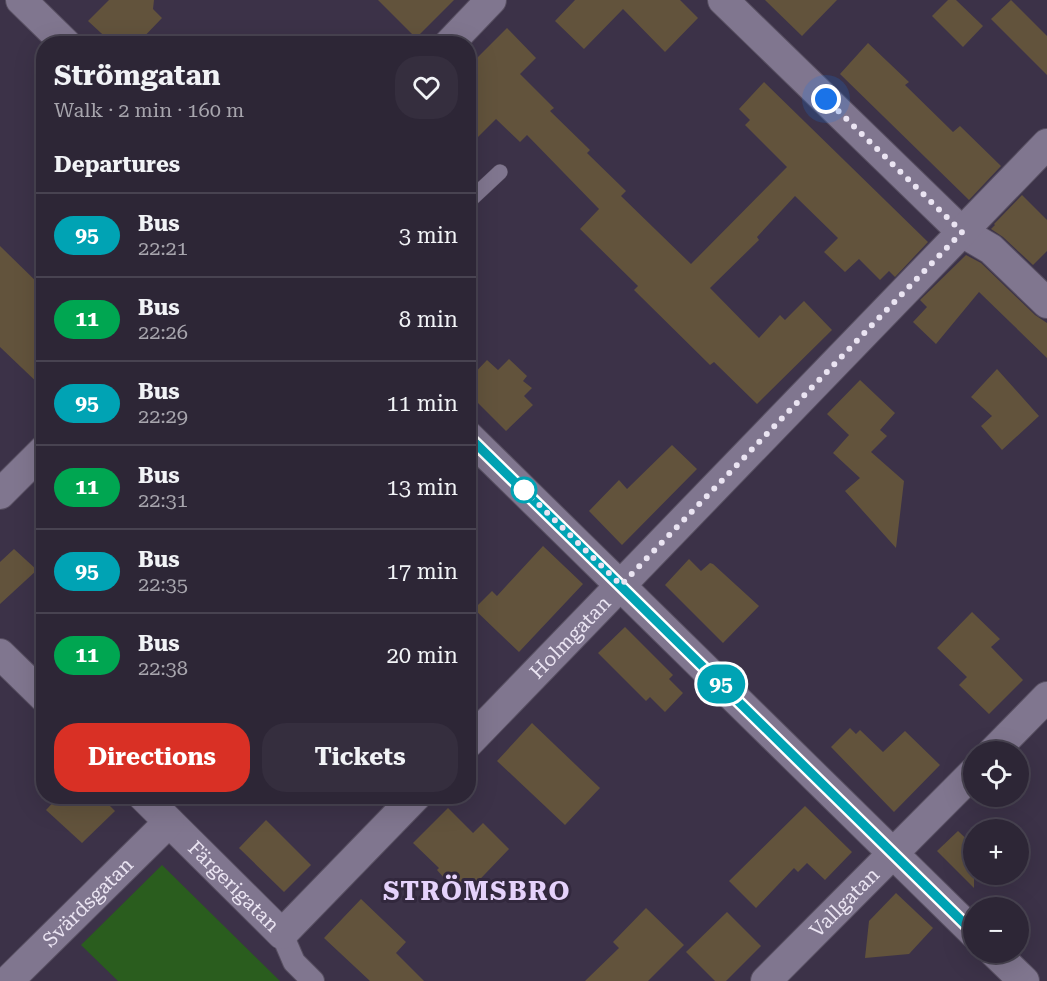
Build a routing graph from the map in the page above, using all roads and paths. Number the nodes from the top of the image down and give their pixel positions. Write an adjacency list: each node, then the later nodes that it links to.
1 (21, 0): 4 (street)
2 (491, 0): 5 (street)
3 (723, 0): 9 (street)
4 (58, 36)
5 (456, 36)
6 (1047, 144): 9 (street, Holmgatan)
7 (500, 172): 8 (lane)
8 (476, 194)
9 (962, 232): 10 (street); 14 (street, Holmgatan)
10 (1047, 303)
11 (476, 444): 14 (street)
12 (36, 458): 13 (street)
13 (0, 494)
14 (621, 585): 18 (street, Holmgatan); 24 (street)
15 (0, 654): 16 (street)
16 (36, 689)
17 (1047, 697): 19 (street)
18 (476, 735)
19 (1004, 741)
20 (963, 783): 24 (street, Vallgatan)
21 (151, 804): 23 (street, Färgerigatan)
22 (408, 804): 26 (street)
23 (169, 822): 26 (street, Färgerigatan); 28 (street, Svärdsgatan)
24 (892, 854): 25 (street); 30 (street, Vallgatan)
25 (963, 922)
26 (282, 934): 29 (street, Färgerigatan)
27 (1005, 963): 31 (street)
28 (8, 981)
29 (313, 981)
30 (766, 981)
31 (1024, 981)

